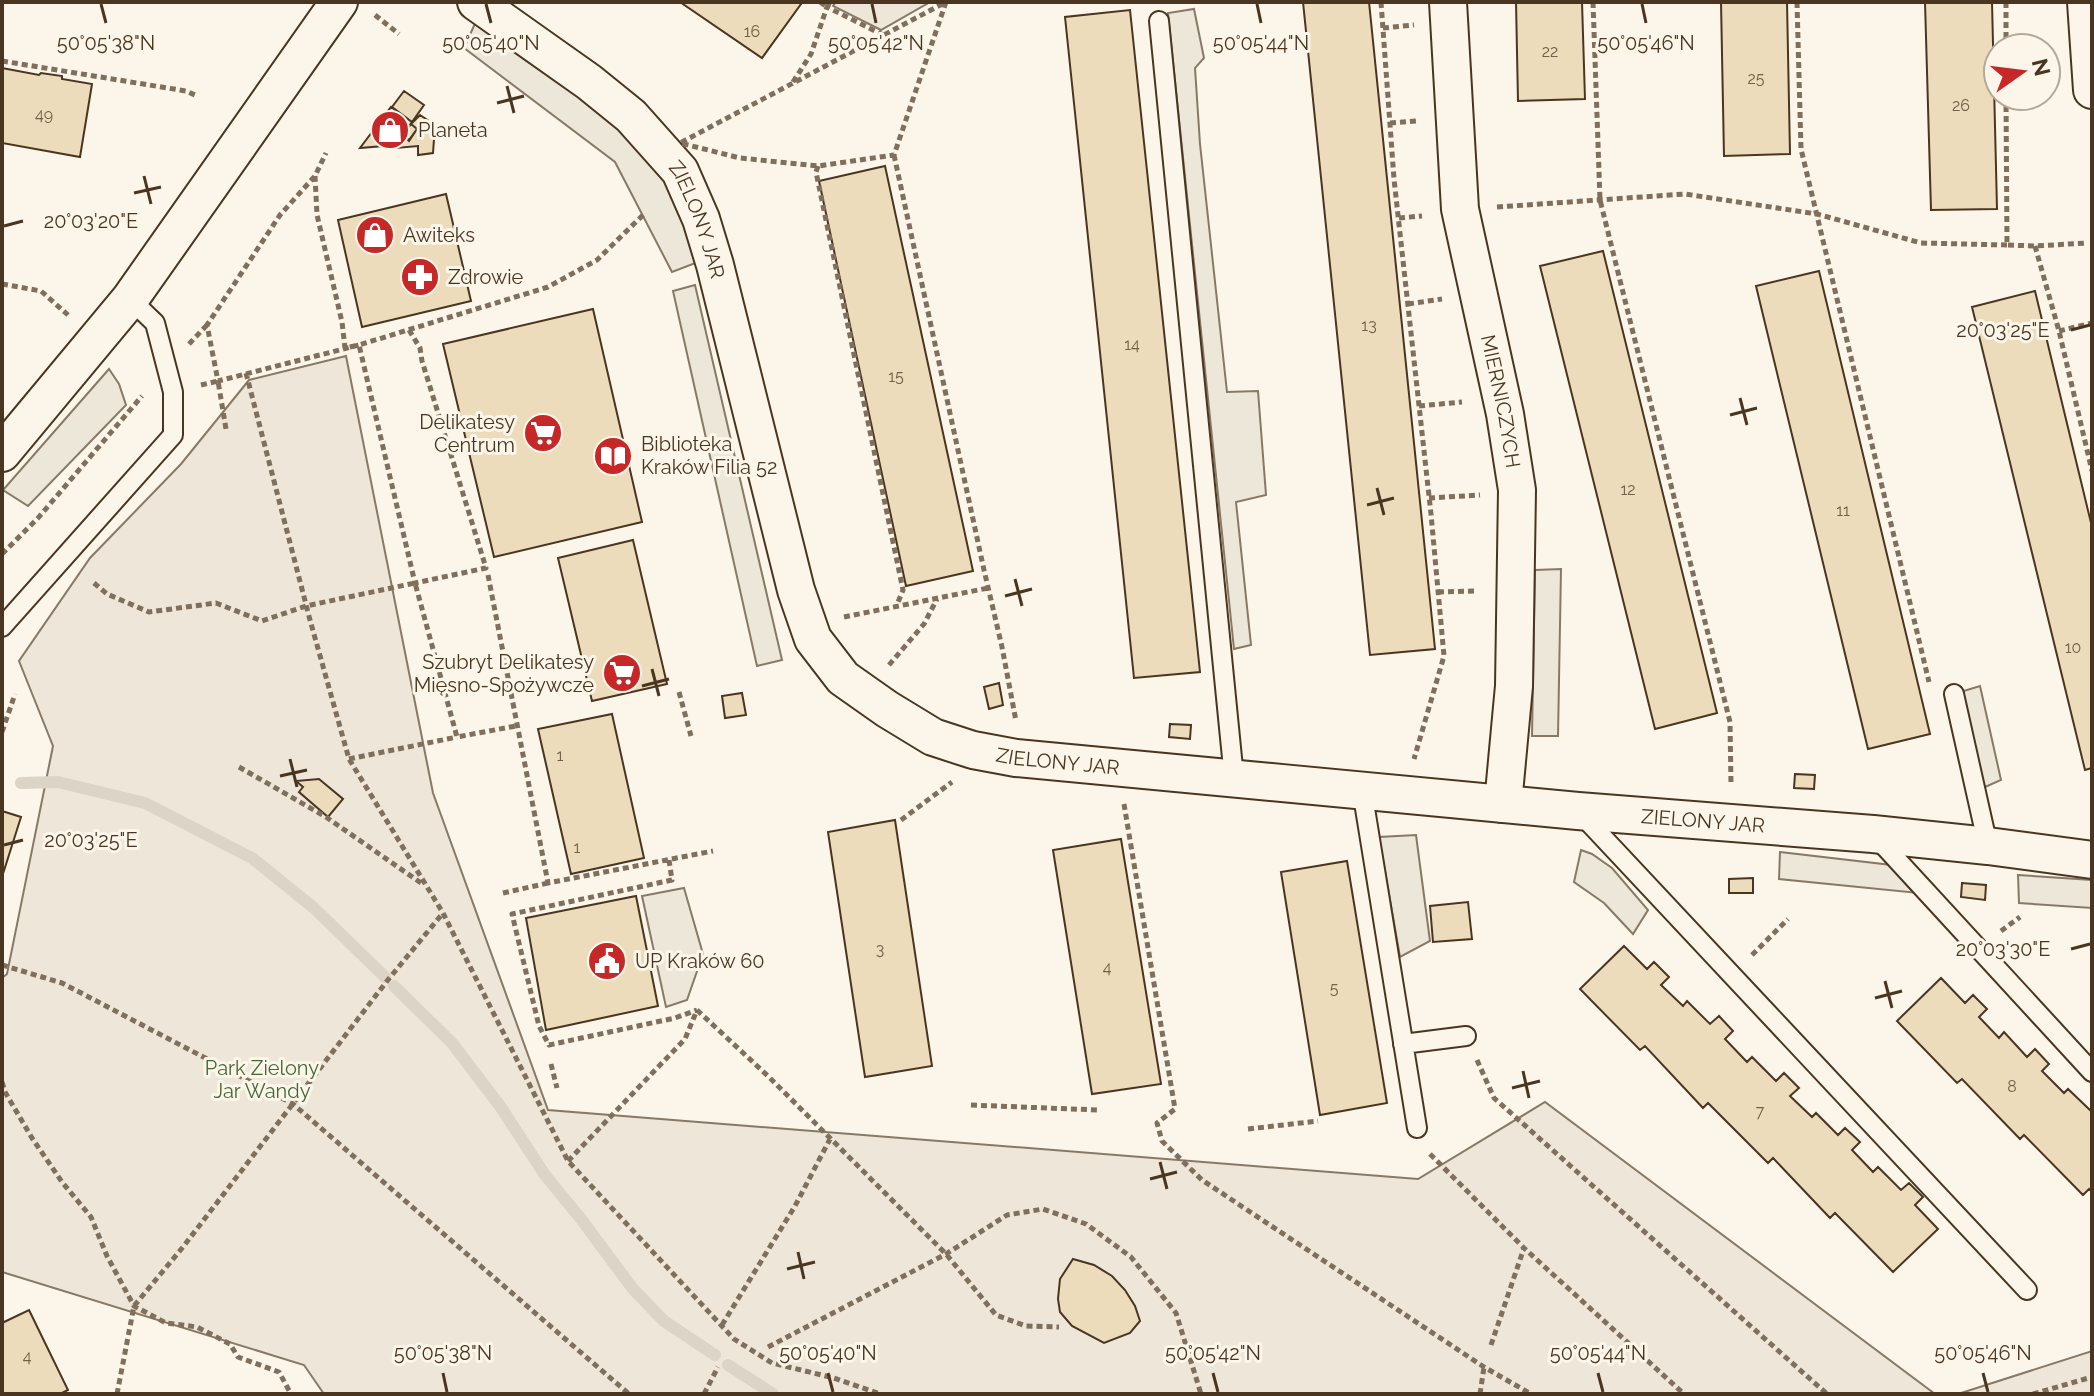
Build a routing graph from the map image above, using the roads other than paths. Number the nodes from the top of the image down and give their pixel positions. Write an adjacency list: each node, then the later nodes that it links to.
1 (339, 2): 7 (street)
2 (476, 2): 11 (street, ZIELONY JAR)
3 (1448, 2): 13 (street, MIERNICZYCH)
4 (2086, 2): 6 (street)
5 (1159, 21): 11 (lane)
6 (2092, 90)
7 (130, 299): 8 (street); 9 (lane)
8 (2, 453)
9 (2, 627)
10 (1954, 694): 16 (lane)
11 (1234, 778): 12 (street, ZIELONY JAR)
12 (1362, 790): 13 (street, ZIELONY JAR); 19 (lane)
13 (1503, 804): 14 (street, ZIELONY JAR)
14 (1578, 811): 15 (street, ZIELONY JAR); 22 (lane)
15 (1873, 834): 16 (street, ZIELONY JAR); 20 (lane)
16 (1988, 846): 17 (street, ZIELONY JAR)
17 (2092, 860)
18 (1466, 1036): 19 (lane)
19 (1403, 1044): 21 (lane)
20 (2092, 1072)
21 (1417, 1128)
22 (2027, 1290)

